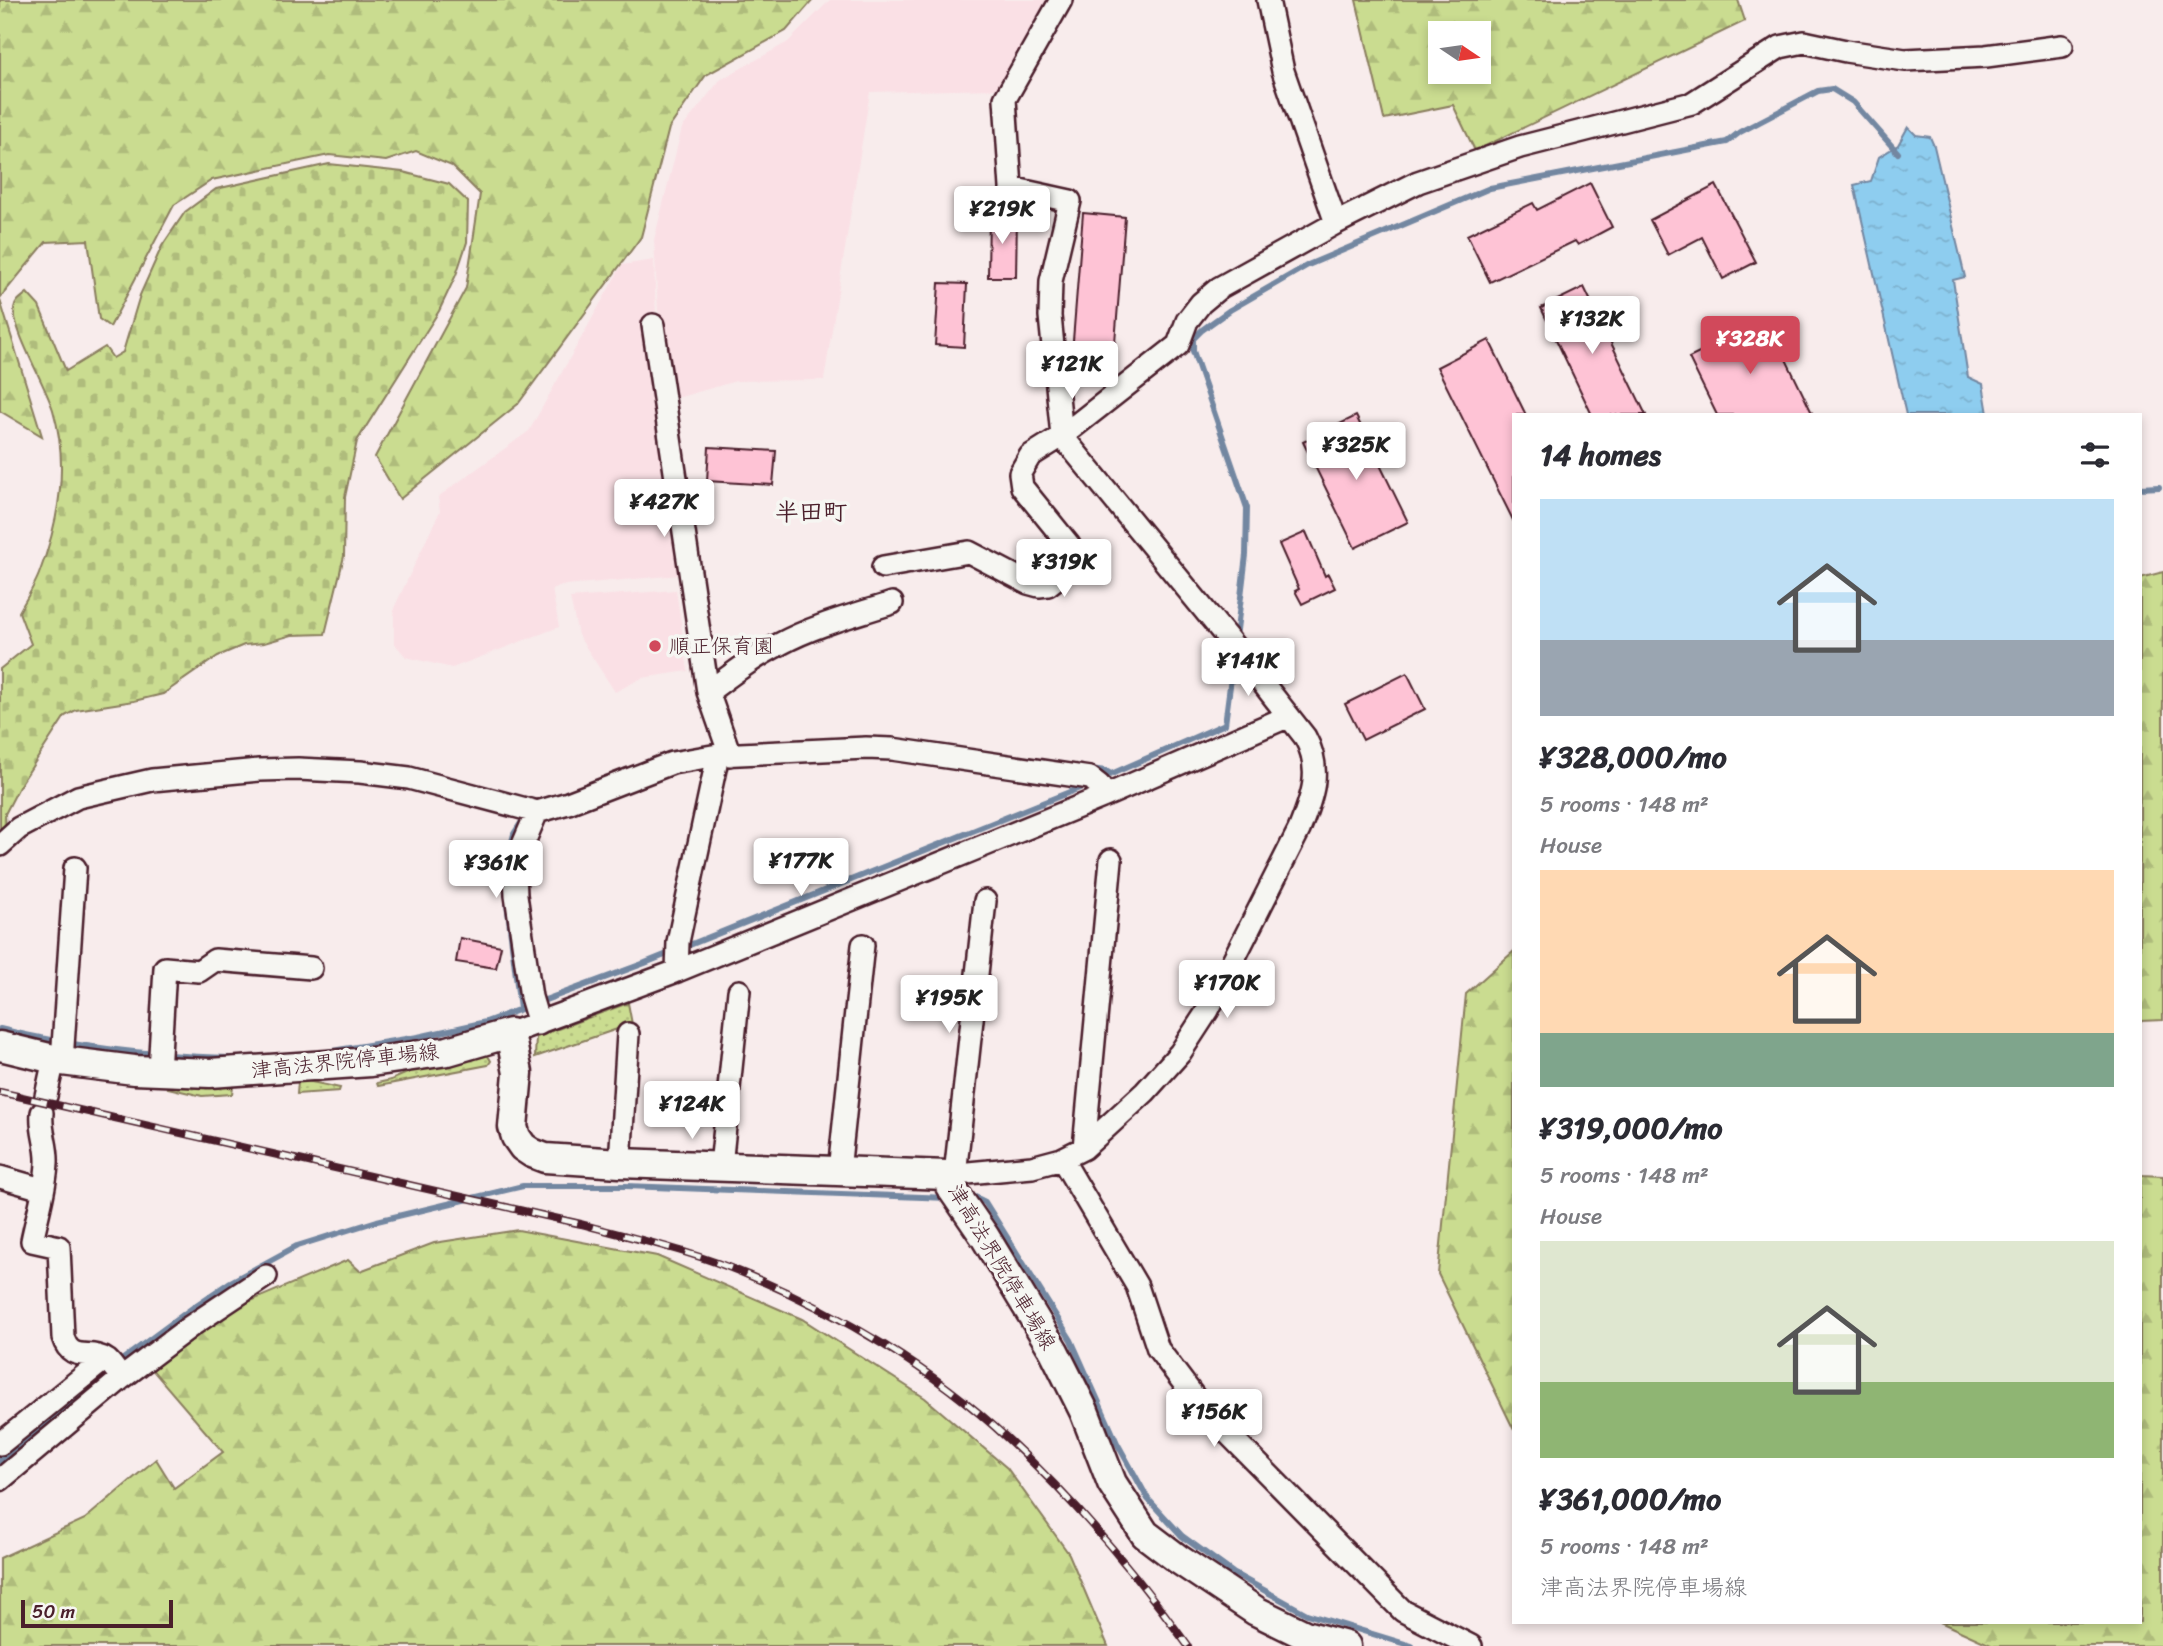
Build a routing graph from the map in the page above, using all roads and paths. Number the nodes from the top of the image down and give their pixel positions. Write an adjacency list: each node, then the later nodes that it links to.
1 (1061, 0): 6 (street)
2 (1268, 0): 4 (street)
3 (2062, 46): 4 (street)
4 (1336, 223): 6 (street)
5 (653, 325): 9 (street)
6 (1062, 436): 7 (street); 10 (street)
7 (883, 567)
8 (892, 603): 9 (street)
9 (708, 692): 11 (street)
10 (1289, 716): 12 (street); 28 (street)
11 (725, 750): 12 (street); 13 (street); 19 (street)
12 (1098, 787): 19 (street)
13 (531, 811): 14 (street); 22 (street)
14 (0, 845)
15 (1111, 860): 28 (street)
16 (75, 868): 26 (street)
17 (985, 901): 34 (street)
18 (863, 945): 32 (street)
19 (678, 956): 22 (street)
20 (312, 968): 27 (street)
21 (739, 990): 31 (street)
22 (535, 1011): 23 (street)
23 (510, 1033): 27 (main road, 津高法界院停車場線); 30 (main road, 津高法界院停車場線)
24 (628, 1034): 30 (street)
25 (0, 1046): 26 (main road, 津高法界院停車場線)
26 (60, 1052): 27 (main road, 津高法界院停車場線); 35 (street)
27 (160, 1060)
28 (1084, 1148): 29 (street)
29 (1062, 1159): 34 (street); 42 (street)
30 (620, 1163): 31 (main road, 津高法界院停車場線)
31 (721, 1166): 32 (main road, 津高法界院停車場線)
32 (839, 1171): 34 (main road, 津高法界院停車場線)
33 (0, 1177): 35 (street)
34 (954, 1186): 44 (main road, 津高法界院停車場線)
35 (42, 1189): 37 (street)
36 (266, 1276): 37 (street)
37 (113, 1368): 38 (street); 40 (street)
38 (20, 1429): 39 (street); 40 (street)
39 (0, 1444)
40 (36, 1448): 41 (street)
41 (0, 1480)
42 (1403, 1611): 43 (street); 45 (street)
43 (1437, 1645)
44 (1346, 1646)
45 (1471, 1646)

